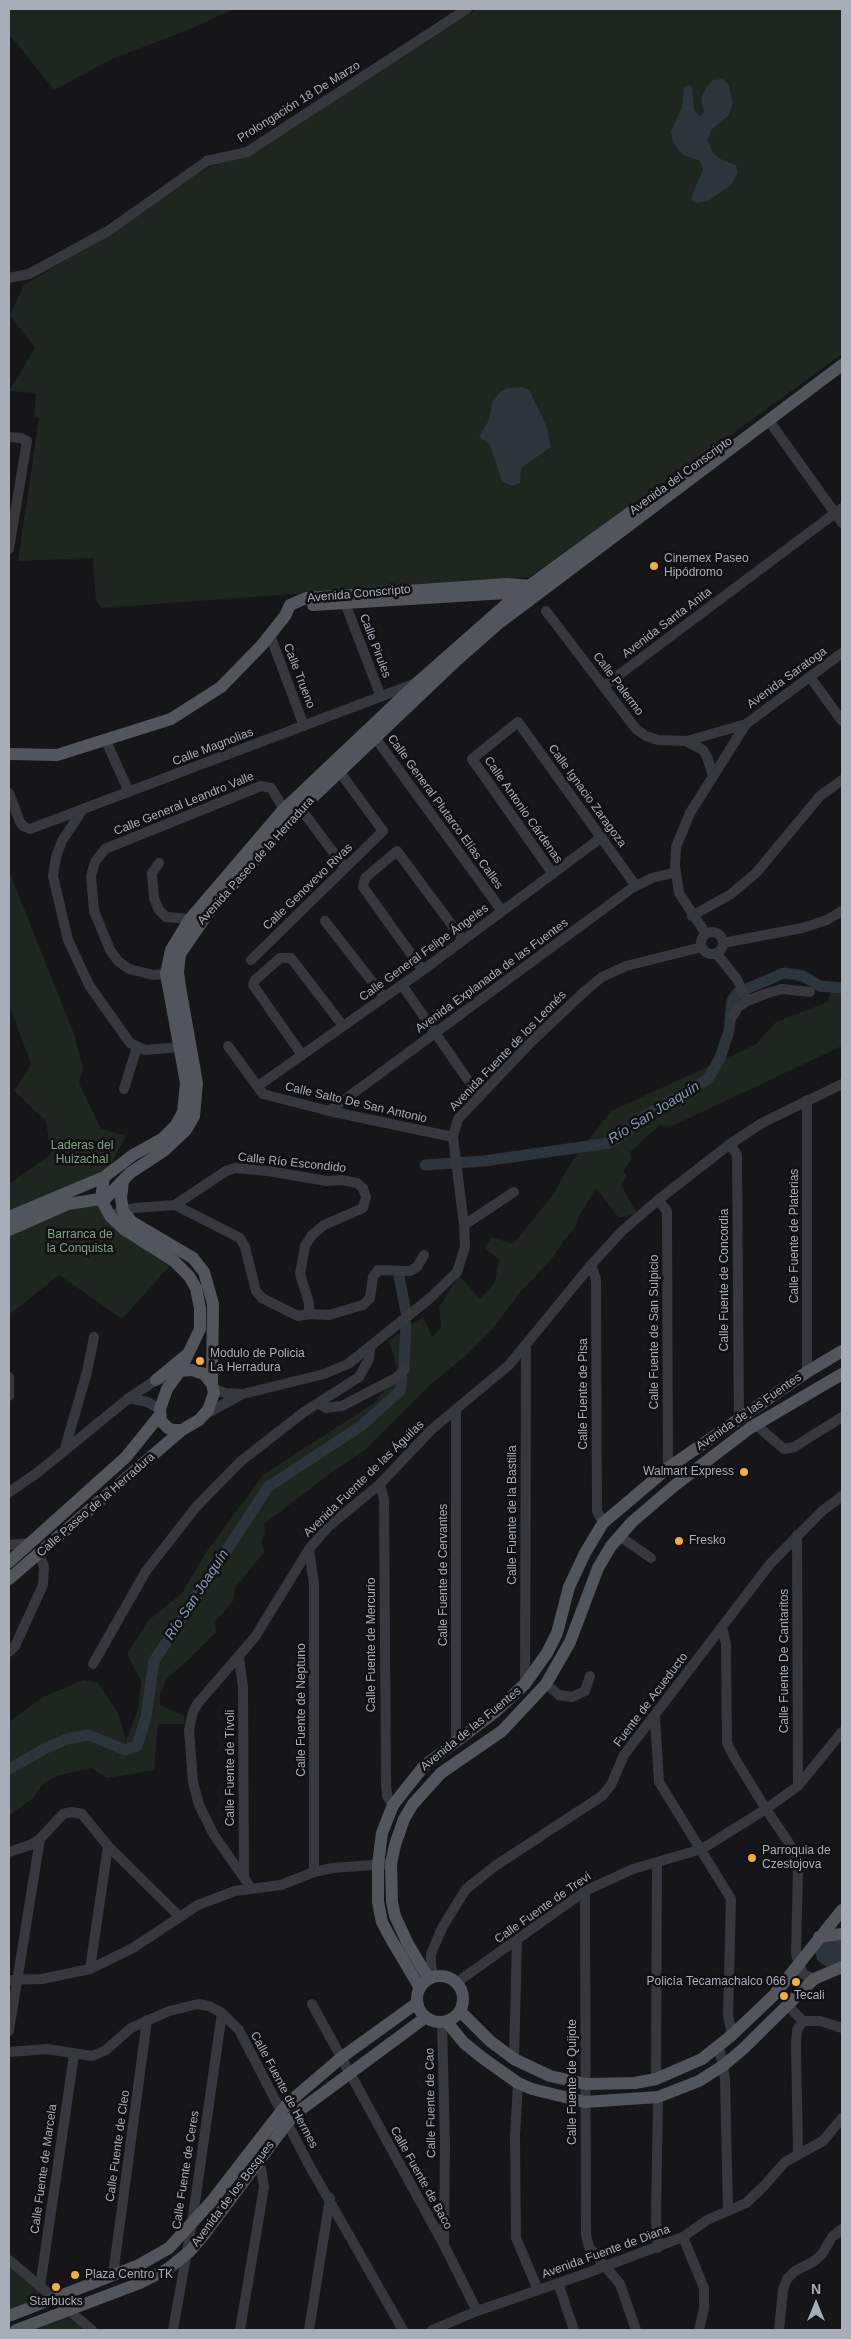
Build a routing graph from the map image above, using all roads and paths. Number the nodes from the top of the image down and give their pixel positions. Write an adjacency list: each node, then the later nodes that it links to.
1 (467, 9): 2 (street, Prolongación 18 De Marzo)
2 (9, 278)
3 (842, 358): 10 (main road, Avenida del Conscripto)
4 (842, 365): 10 (main road, Avenida del Conscripto)
5 (772, 425): 7 (street)
6 (9, 437): 9 (street)
7 (839, 510): 8 (street); 18 (street, Avenida Santa Anita)
8 (842, 523)
9 (9, 549)
10 (530, 592): 11 (main road, Avenida Conscripto); 13 (main road, Avenida Conscripto); 17 (main road, Avenida Paseo de la Herradura); 23 (main road, Avenida Paseo de la Herradura)
11 (345, 603): 13 (main road, Avenida Conscripto); 19 (street, Calle Pirules)
12 (546, 611): 18 (street, Calle Palermo)
13 (285, 616): 14 (main road)
14 (270, 635): 22 (street, Calle Trueno); 24 (main road)
15 (842, 653): 16 (street, Avenida Saratoga)
16 (810, 677): 20 (street); 21 (street, Avenida Saratoga)
17 (417, 683): 19 (street, Calle Magnolias); 23 (main road, Avenida Paseo de la Herradura)
18 (604, 686): 25 (street, Calle Palermo)
19 (381, 697): 22 (street, Calle Magnolias)
20 (842, 721)
21 (746, 724): 25 (street, Calle Palermo); 29 (street)
22 (304, 726): 31 (street, Calle Magnolias)
23 (372, 733): 28 (main road, Avenida Paseo de la Herradura); 43 (street, Calle General Plutarco Elías Calles)
24 (106, 741): 26 (main road); 31 (street)
25 (686, 741): 29 (street)
26 (9, 754)
27 (472, 759): 36 (street, Calle Ignacio Zaragoza); 41 (street, Calle Antonio Cárdenas)
28 (336, 767): 34 (main road, Avenida Paseo de la Herradura); 35 (main road, Avenida Paseo de la Herradura); 38 (street, Calle Genovevo Rivas)
29 (713, 776): 40 (street)
30 (842, 780): 45 (street)
31 (129, 792): 33 (street, Calle Magnolias)
32 (9, 793): 33 (street, Calle Magnolias)
33 (83, 809): 65 (street)
34 (284, 809): 39 (main road, Avenida Paseo de la Herradura); 55 (street, Calle General Leandro Valle)
35 (301, 809): 38 (street); 39 (main road, Avenida Paseo de la Herradura)
36 (602, 837): 41 (street, Calle General Felipe Ángeles); 42 (street, Calle Ignacio Zaragoza)
37 (159, 863): 46 (street)
38 (346, 868): 53 (street, Calle Genovevo Rivas)
39 (238, 871): 46 (main road, Avenida Paseo de la Herradura); 55 (main road, Avenida Paseo de la Herradura)
40 (676, 872): 42 (street, Avenida Explanada de las Fuentes); 45 (street)
41 (553, 874): 43 (street, Calle General Felipe Ángeles)
42 (636, 886): 62 (street, Avenida Explanada de las Fuentes)
43 (502, 911): 49 (street, Calle General Felipe Ángeles)
44 (842, 911): 50 (street)
45 (692, 916): 48 (street)
46 (190, 919): 55 (main road, Avenida Paseo de la Herradura)
47 (325, 921): 59 (street)
48 (706, 934): 50 (street); 51 (street)
49 (463, 940): 54 (street); 56 (street, Calle General Felipe Ángeles)
50 (723, 943): 52 (street)
51 (702, 947): 52 (street); 70 (street, Avenida Fuente de los Leonés)
52 (716, 953): 58 (street)
53 (251, 960)
54 (419, 966)
55 (172, 973): 64 (main road, Avenida Paseo de la Herradura); 76 (main road, Avenida Paseo de la Herradura)
56 (402, 985): 59 (street, Calle General Felipe Ángeles); 62 (street)
57 (810, 992): 58 (street)
58 (744, 994): 60 (street)
59 (384, 998): 61 (street, Calle General Felipe Ángeles)
60 (733, 1016)
61 (343, 1026): 66 (street, Calle General Felipe Ángeles); 66 (street)
62 (434, 1033): 70 (street); 72 (street, Avenida Explanada de las Fuentes)
63 (228, 1046): 68 (street)
64 (180, 1047): 65 (street); 75 (main road, Avenida Paseo de la Herradura)
65 (137, 1048): 69 (street)
66 (302, 1055): 68 (street, Calle General Felipe Ángeles)
67 (842, 1084): 71 (street, Avenida Fuente de las Águilas)
68 (258, 1086): 72 (street, Calle Salto De San Antonio)
69 (124, 1089)
70 (479, 1096): 73 (street, Avenida Fuente de los Leonés)
71 (807, 1100): 74 (street, Avenida Fuente de las Águilas); 98 (street, Calle Fuente de Platerias)
72 (329, 1111): 73 (street, Calle Salto De San Antonio)
73 (453, 1137): 86 (street, Avenida Fuente de los Leonés)
74 (730, 1144): 81 (street, Avenida Fuente de las Águilas); 112 (street, Calle Fuente de Concordia)
75 (104, 1177): 77 (main road, Avenida Paseo de la Herradura); 79 (main road)
76 (123, 1181): 79 (main road, Avenida Paseo de la Herradura); 83 (main road)
77 (82, 1185): 80 (main road); 85 (main road, Avenida Paseo de la Herradura)
78 (514, 1192): 86 (street)
79 (101, 1199): 80 (main road); 84 (main road)
80 (85, 1200): 87 (main road)
81 (658, 1200): 89 (street, Avenida Fuente de las Águilas); 116 (street, Calle Fuente de San Sulpicio)
82 (175, 1205): 83 (street, Calle Río Escondido); 90 (street); 90 (street, Calle Río Escondido)
83 (123, 1211): 84 (street, Calle Río Escondido); 92 (main road)
84 (110, 1216): 93 (main road)
85 (9, 1217)
86 (464, 1225): 95 (street, Avenida Fuente de los Leonés)
87 (9, 1230)
88 (424, 1255): 90 (street)
89 (591, 1265): 94 (street, Avenida Fuente de las Águilas); 121 (street, Calle Fuente de Pisa)
90 (309, 1314)
91 (94, 1337): 115 (street)
92 (212, 1343): 93 (main road); 103 (main road)
93 (193, 1346): 99 (main road); 102 (main road)
94 (526, 1346): 108 (street, Avenida Fuente de las Águilas); 136 (street, Calle Fuente de la Bastilla)
95 (370, 1347): 104 (street, Avenida Fuente de los Leonés); 107 (street)
96 (842, 1351): 98 (main road, Avenida de las Fuentes)
97 (405, 1369): 107 (street)
98 (807, 1372): 112 (main road, Avenida de las Fuentes)
99 (178, 1374): 102 (street); 103 (main road); 109 (main road)
100 (842, 1374): 113 (main road, Avenida de las Fuentes)
101 (9, 1377): 105 (street)
102 (156, 1380): 106 (street)
103 (213, 1386): 104 (street, Avenida Fuente de los Leonés); 110 (main road)
104 (242, 1394): 110 (street, Avenida Fuente de los Leonés)
105 (9, 1396)
106 (129, 1398): 109 (street); 115 (street)
107 (318, 1403): 134 (street)
108 (456, 1410): 117 (street, Avenida Fuente de las Águilas); 142 (street, Calle Fuente de Cervantes)
109 (159, 1412): 114 (main road); 120 (main road, Calle Paseo de la Herradura)
110 (204, 1416): 114 (main road)
111 (842, 1417): 113 (street)
112 (739, 1419): 113 (main road); 116 (main road, Avenida de las Fuentes)
113 (749, 1428): 123 (main road, Avenida de las Fuentes)
114 (182, 1430): 127 (main road, Calle Paseo de la Herradura)
115 (65, 1448): 118 (street)
116 (668, 1468): 121 (main road, Avenida de las Fuentes)
117 (380, 1484): 126 (street, Avenida Fuente de las Águilas); 144 (street, Calle Fuente de Mercurio)
118 (9, 1492)
119 (842, 1496): 122 (street, Fuente de Acueducto)
120 (62, 1516): 124 (main road, Calle Paseo de la Herradura); 127 (main road)
121 (603, 1522): 136 (main road, Avenida de las Fuentes)
122 (797, 1535): 131 (street, Fuente de Acueducto); 143 (street, Calle Fuente De Cantaritos)
123 (620, 1536): 128 (street); 137 (main road, Avenida de las Fuentes)
124 (31, 1543): 125 (street); 129 (main road, Calle Paseo de la Herradura)
125 (9, 1545)
126 (309, 1549): 133 (street, Avenida Fuente de las Águilas); 153 (street, Calle Fuente de Neptuno)
127 (39, 1555): 130 (main road, Calle Paseo de la Herradura); 132 (street)
128 (651, 1558)
129 (9, 1562)
130 (9, 1579)
131 (722, 1628): 140 (street, Fuente de Acueducto); 145 (street)
132 (9, 1652)
133 (239, 1658): 154 (street, Calle Fuente de Tívoli); 154 (street, Avenida Fuente de las Águilas)
134 (93, 1664)
135 (590, 1676): 137 (street)
136 (525, 1684): 137 (main road); 138 (main road, Avenida de las Fuentes)
137 (543, 1687): 139 (main road, Avenida de las Fuentes)
138 (510, 1700): 139 (main road); 142 (main road, Avenida de las Fuentes)
139 (521, 1712): 151 (main road, Avenida de las Fuentes)
140 (655, 1718): 148 (street); 167 (street, Fuente de Acueducto)
141 (842, 1732): 143 (street, Calle Fuente de Trevi)
142 (456, 1741): 144 (main road, Avenida de las Fuentes)
143 (798, 1786): 145 (street, Calle Fuente de Trevi)
144 (393, 1805): 152 (main road, Avenida de las Fuentes)
145 (766, 1809): 148 (street, Calle Fuente de Trevi); 162 (street)
146 (40, 1839): 147 (street); 149 (street); 166 (street)
147 (108, 1846): 158 (street); 164 (street)
148 (702, 1849): 150 (street, Calle Fuente de Trevi); 180 (street)
149 (9, 1852)
150 (657, 1862): 156 (street, Calle Fuente de Trevi); 188 (street)
151 (391, 1864): 152 (street); 167 (main road, Avenida de las Fuentes)
152 (378, 1865): 153 (street); 167 (main road, Avenida de las Fuentes)
153 (314, 1872): 155 (street)
154 (244, 1878): 155 (street, Avenida Fuente de las Águilas)
155 (251, 1888): 158 (street)
156 (585, 1891): 161 (street, Calle Fuente de Trevi); 190 (street, Calle Fuente de Quijote)
157 (842, 1910): 160 (main road)
158 (179, 1916): 164 (street)
159 (842, 1934): 160 (main road)
160 (819, 1937): 162 (main road)
161 (517, 1941): 168 (street, Calle Fuente de Trevi); 185 (street)
162 (798, 1963): 165 (street); 180 (main road)
163 (842, 1967): 165 (main road)
164 (90, 1969): 166 (street)
165 (814, 1979): 171 (main road)
166 (14, 1980): 179 (street)
167 (428, 1981): 168 (main road); 169 (main road)
168 (456, 1983): 172 (main road)
169 (417, 2003): 174 (main road); 184 (main road, Avenida de los Bosques)
170 (312, 2004): 184 (street, Calle Fuente de Baco)
171 (788, 2006): 176 (street); 186 (main road)
172 (460, 2011): 177 (main road); 185 (main road)
173 (222, 2013): 175 (street, Calle Fuente de Hermes); 193 (street, Calle Fuente de Hermes); 201 (street, Calle Fuente de Ceres)
174 (426, 2017): 177 (main road); 187 (main road, Avenida de los Bosques)
175 (147, 2020): 183 (street, Calle Fuente de Hermes); 209 (street, Calle Fuente de Cleo)
176 (803, 2021): 178 (street); 197 (street)
177 (444, 2022): 189 (main road); 204 (street, Calle Fuente de Cao)
178 (842, 2028)
179 (9, 2031)
180 (732, 2035): 181 (main road)
181 (719, 2046): 186 (street); 188 (main road)
182 (9, 2052): 183 (street, Calle Fuente de Hermes)
183 (74, 2055): 211 (street, Calle Fuente de Marcela)
184 (342, 2057): 187 (street, Calle Fuente de Baco); 193 (main road, Avenida de los Bosques)
185 (514, 2059): 190 (main road)
186 (724, 2065): 191 (main road); 200 (street)
187 (351, 2074): 195 (main road, Avenida de los Bosques); 204 (street, Calle Fuente de Baco)
188 (656, 2079): 190 (main road)
189 (518, 2083): 192 (main road); 212 (street)
190 (586, 2084): 192 (street, Calle Fuente de Quijote)
191 (658, 2097): 192 (main road); 205 (street)
192 (585, 2102): 208 (street, Calle Fuente de Quijote)
193 (282, 2110): 195 (street, Calle Fuente de Hermes); 196 (main road, Avenida de los Bosques)
194 (842, 2118): 197 (street, Avenida Fuente de Diana)
195 (288, 2122): 198 (main road, Avenida de los Bosques); 199 (street, Calle Fuente de Hermes)
196 (256, 2143): 198 (street); 201 (main road, Avenida de los Bosques)
197 (798, 2154): 200 (street, Avenida Fuente de Diana)
198 (260, 2161): 206 (main road, Avenida de los Bosques); 220 (street)
199 (330, 2198): 221 (street); 222 (street, Calle Fuente de Hermes)
200 (728, 2211): 203 (street, Avenida Fuente de Diana)
201 (192, 2223): 206 (street, Calle Fuente de Ceres); 209 (main road, Avenida de los Bosques)
202 (842, 2229): 227 (street)
203 (684, 2238): 205 (street, Avenida Fuente de Diana); 226 (street)
204 (444, 2245): 215 (street, Calle Fuente de Baco)
205 (658, 2248): 208 (street, Avenida Fuente de Diana)
206 (185, 2256): 214 (main road, Avenida de los Bosques); 219 (street, Calle Fuente de Ceres)
207 (9, 2260): 211 (street)
208 (604, 2267): 210 (street, Avenida Fuente de Diana); 225 (street, Calle Fuente de Quijote)
209 (113, 2275): 213 (main road, Avenida de los Bosques)
210 (558, 2283): 212 (street, Avenida Fuente de Diana); 224 (street)
211 (40, 2286): 213 (street)
212 (538, 2290): 215 (street, Avenida Fuente de Diana)
213 (54, 2299): 214 (street); 216 (main road, Avenida de los Bosques)
214 (68, 2310): 217 (main road, Avenida de los Bosques); 218 (street)
215 (477, 2311): 223 (street, Avenida Fuente de Diana)
216 (9, 2316)
217 (16, 2330)
218 (92, 2330)
219 (173, 2330)
220 (240, 2330)
221 (310, 2330)
222 (403, 2330)
223 (432, 2330)
224 (574, 2330)
225 (636, 2330)
226 (699, 2330)
227 (779, 2330)

